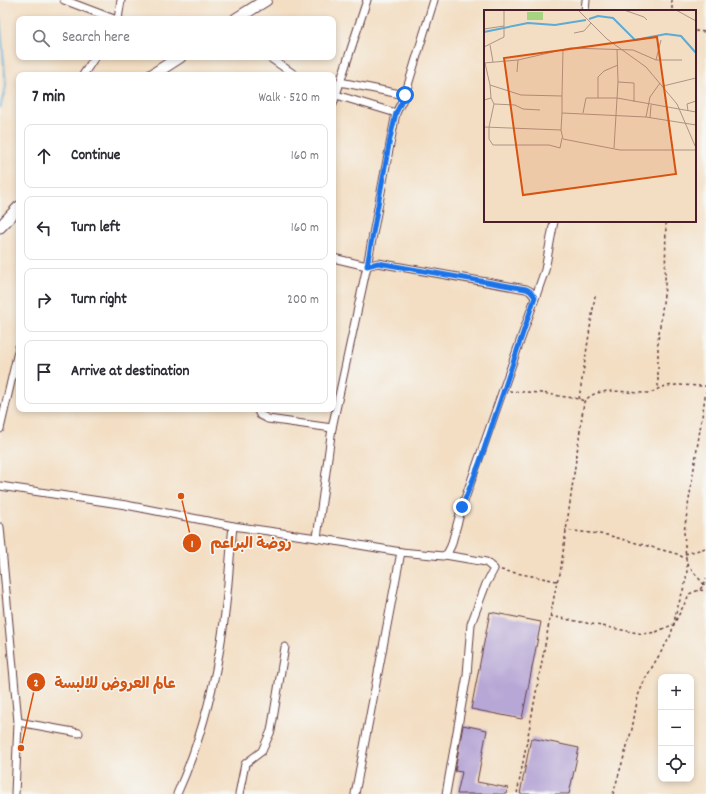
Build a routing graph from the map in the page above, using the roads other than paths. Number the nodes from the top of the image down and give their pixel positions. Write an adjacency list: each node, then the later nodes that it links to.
1 (64, 0): 9 (street)
2 (121, 0): 10 (street)
3 (266, 0): 7 (street)
4 (367, 0): 18 (street)
5 (434, 0): 21 (street)
6 (586, 0): 8 (street)
7 (253, 4): 11 (street)
8 (585, 10)
9 (106, 16)
10 (118, 16)
11 (240, 16)
12 (93, 60): 15 (street)
13 (175, 60): 16 (street)
14 (273, 60): 17 (street)
15 (85, 72)
16 (157, 72)
17 (290, 72)
18 (340, 82): 19 (street); 21 (street)
19 (336, 90)
20 (336, 95): 22 (street)
21 (405, 95): 22 (street)
22 (396, 113): 27 (street)
23 (16, 211): 25 (street)
24 (554, 222): 28 (street)
25 (0, 226)
26 (336, 259): 27 (street)
27 (367, 266): 29 (street); 32 (street)
28 (540, 282): 29 (street); 30 (street)
29 (526, 289): 30 (street)
30 (535, 297): 42 (street)
31 (16, 359): 36 (street)
32 (336, 409)
33 (258, 412): 35 (street)
34 (335, 412): 35 (street)
35 (332, 428): 40 (street)
36 (0, 430)
37 (0, 486): 38 (street)
38 (233, 526): 40 (street); 47 (street)
39 (0, 527): 44 (street)
40 (318, 538): 41 (street)
41 (401, 552): 42 (street); 49 (street)
42 (445, 556): 50 (street)
43 (285, 647): 48 (street)
44 (18, 722): 45 (street); 46 (street)
45 (79, 733)
46 (15, 794)
47 (177, 794)
48 (239, 794)
49 (355, 794)
50 (446, 794)

